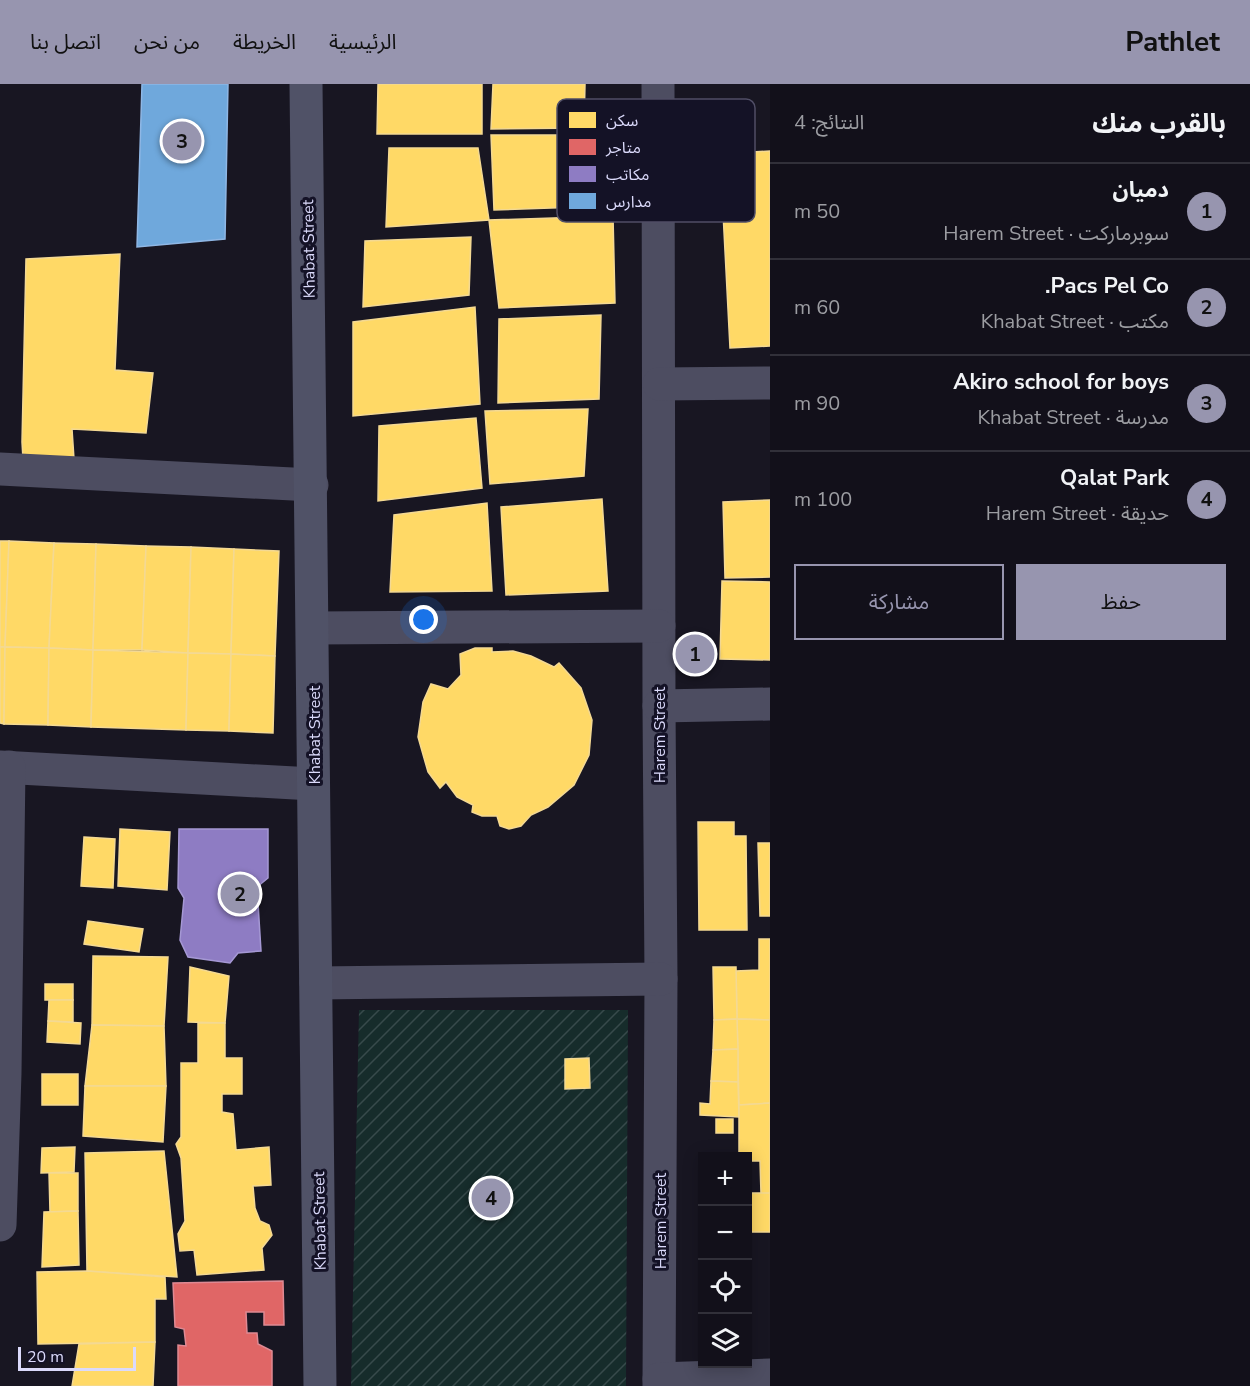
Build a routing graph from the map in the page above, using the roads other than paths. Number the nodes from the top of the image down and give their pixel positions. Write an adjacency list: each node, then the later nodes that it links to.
1 (306, 84): 8 (street, Khabat Street)
2 (658, 84): 3 (street, Harem Street)
3 (658, 99)
4 (658, 222): 6 (street, Harem Street)
5 (770, 383): 6 (street)
6 (659, 384): 9 (street, Harem Street)
7 (0, 469): 8 (street)
8 (312, 484): 10 (street, Khabat Street)
9 (659, 626): 10 (street); 12 (street, Harem Street)
10 (314, 628): 14 (street, Khabat Street)
11 (770, 704): 12 (street)
12 (659, 706): 15 (street, Harem Street)
13 (4, 767): 14 (street); 17 (street)
14 (313, 784): 16 (street, Khabat Street)
15 (661, 979): 16 (street); 20 (street, Harem Street)
16 (316, 982): 21 (street, Khabat Street)
17 (3, 1073): 18 (street)
18 (0, 1225)
19 (770, 1375): 20 (street)
20 (659, 1382)
21 (320, 1386)

